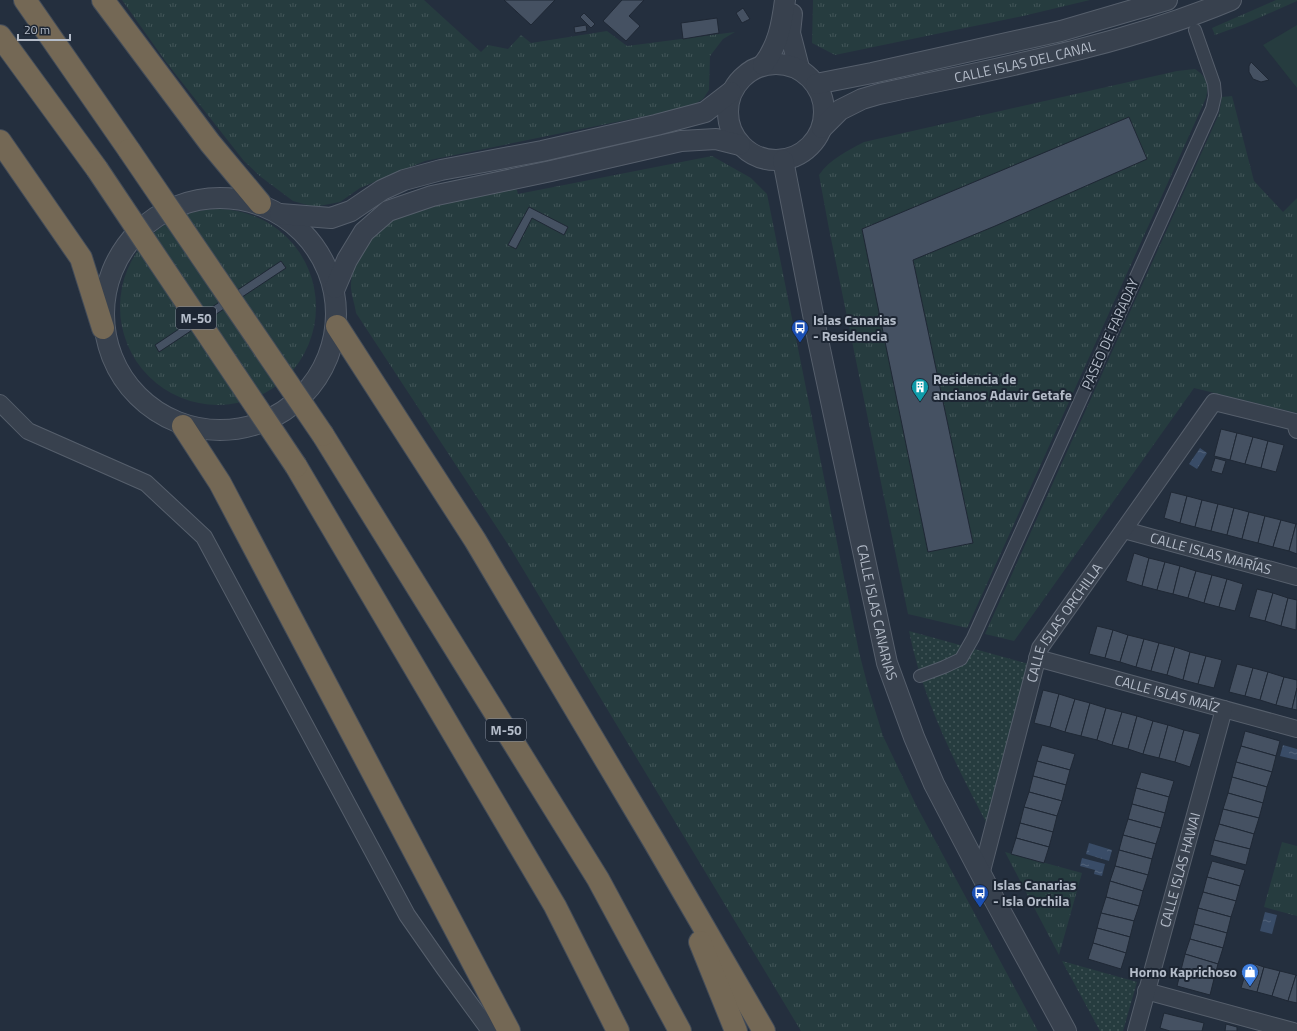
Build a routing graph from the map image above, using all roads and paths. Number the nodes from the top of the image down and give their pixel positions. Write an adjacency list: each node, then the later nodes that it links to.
1 (25, 0): 37 (highway, M-50, bridge)
2 (103, 0): 17 (highway)
3 (785, 0): 9 (street)
4 (793, 0): 10 (street)
5 (1167, 0): 11 (street, CALLE ISLAS DEL CANAL)
6 (1231, 0): 13 (street, CALLE ISLAS DEL CANAL)
7 (1195, 30): 28 (street, PASEO DE FARADAY)
8 (0, 36): 36 (highway, M-50, bridge)
9 (762, 65): 10 (street); 12 (street)
10 (799, 68): 11 (street)
11 (816, 84): 13 (street)
12 (731, 92): 15 (street); 18 (street)
13 (822, 128): 16 (street)
14 (0, 141): 21 (highway)
15 (740, 145): 16 (street); 19 (street)
16 (783, 160): 32 (street, CALLE ISLAS CANARIAS)
17 (260, 203): 18 (street); 21 (street)
18 (280, 214): 19 (street)
19 (335, 288): 20 (street)
20 (337, 326): 23 (street); 31 (highway)
21 (103, 328): 23 (street)
22 (0, 403): 34 (street)
23 (183, 426): 35 (highway)
24 (1296, 426): 25 (street, CALLE ISLAS ORCHILLA)
25 (1124, 530): 26 (street, CALLE ISLAS MARÍAS); 27 (street, CALLE ISLAS ORCHILLA)
26 (1297, 577)
27 (1037, 658): 29 (street, CALLE ISLAS MAÍZ); 32 (street, CALLE ISLAS ORCHILLA)
28 (920, 676)
29 (1224, 709): 30 (street, CALLE ISLAS MAÍZ); 33 (street, CALLE ISLAS HAWAI)
30 (1297, 729)
31 (655, 842): 38 (highway); 39 (highway)
32 (981, 875): 40 (street, CALLE ISLAS CANARIAS)
33 (1146, 991): 41 (street, CALLE ISLAS HAWAI); 42 (street)
34 (490, 1031)
35 (509, 1031)
36 (618, 1031)
37 (680, 1031)
38 (736, 1031)
39 (764, 1031)
40 (1066, 1031)
41 (1136, 1031)
42 (1293, 1031)

